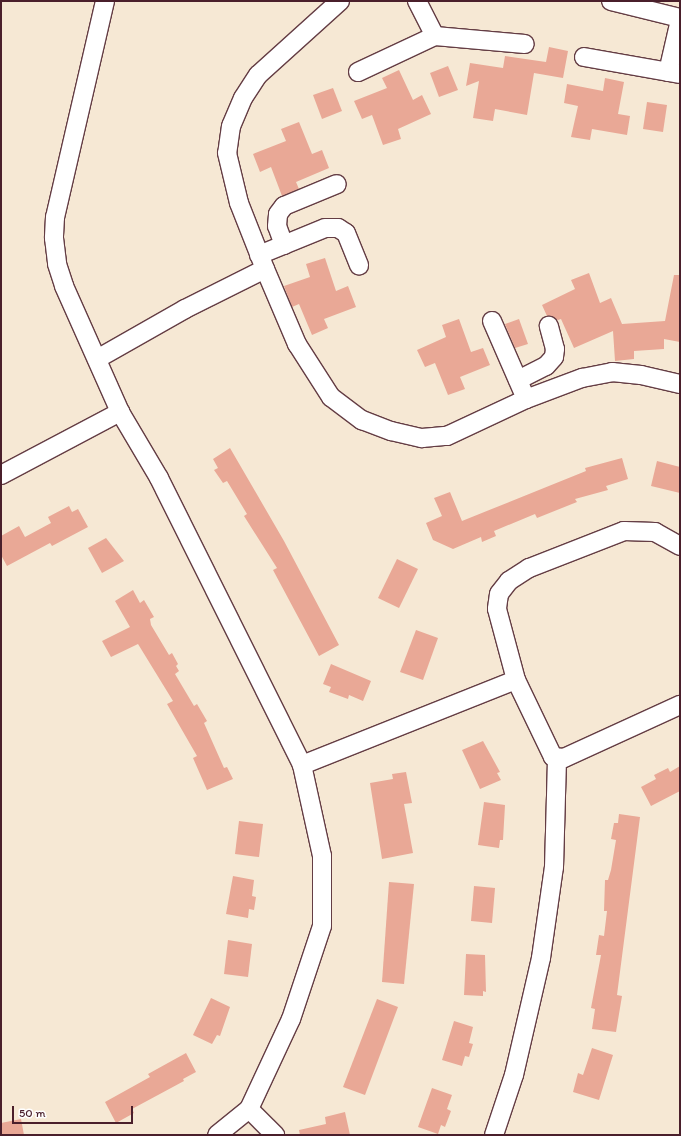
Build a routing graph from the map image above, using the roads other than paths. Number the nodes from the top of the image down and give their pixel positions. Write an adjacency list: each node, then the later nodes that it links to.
1 (105, 1): 17 (street)
2 (340, 1): 13 (street)
3 (417, 1): 6 (street)
4 (611, 1): 5 (street)
5 (680, 19): 10 (street)
6 (435, 36): 7 (street); 9 (street)
7 (525, 44)
8 (584, 57): 10 (street)
9 (358, 72)
10 (674, 73)
11 (337, 184): 12 (street)
12 (284, 245): 13 (street); 14 (street)
13 (262, 262): 17 (street); 20 (street)
14 (359, 266)
15 (492, 321): 18 (street)
16 (549, 326): 18 (street)
17 (96, 359): 21 (street)
18 (518, 380): 20 (street)
19 (680, 384): 20 (street)
20 (526, 399)
21 (120, 412): 22 (street); 27 (street)
22 (1, 474)
23 (680, 546): 24 (street)
24 (516, 680): 26 (street); 27 (street)
25 (680, 705): 26 (street)
26 (556, 758): 31 (street)
27 (302, 765): 28 (street)
28 (249, 1109): 29 (street); 30 (street)
29 (217, 1135)
30 (275, 1135)
31 (494, 1135)

